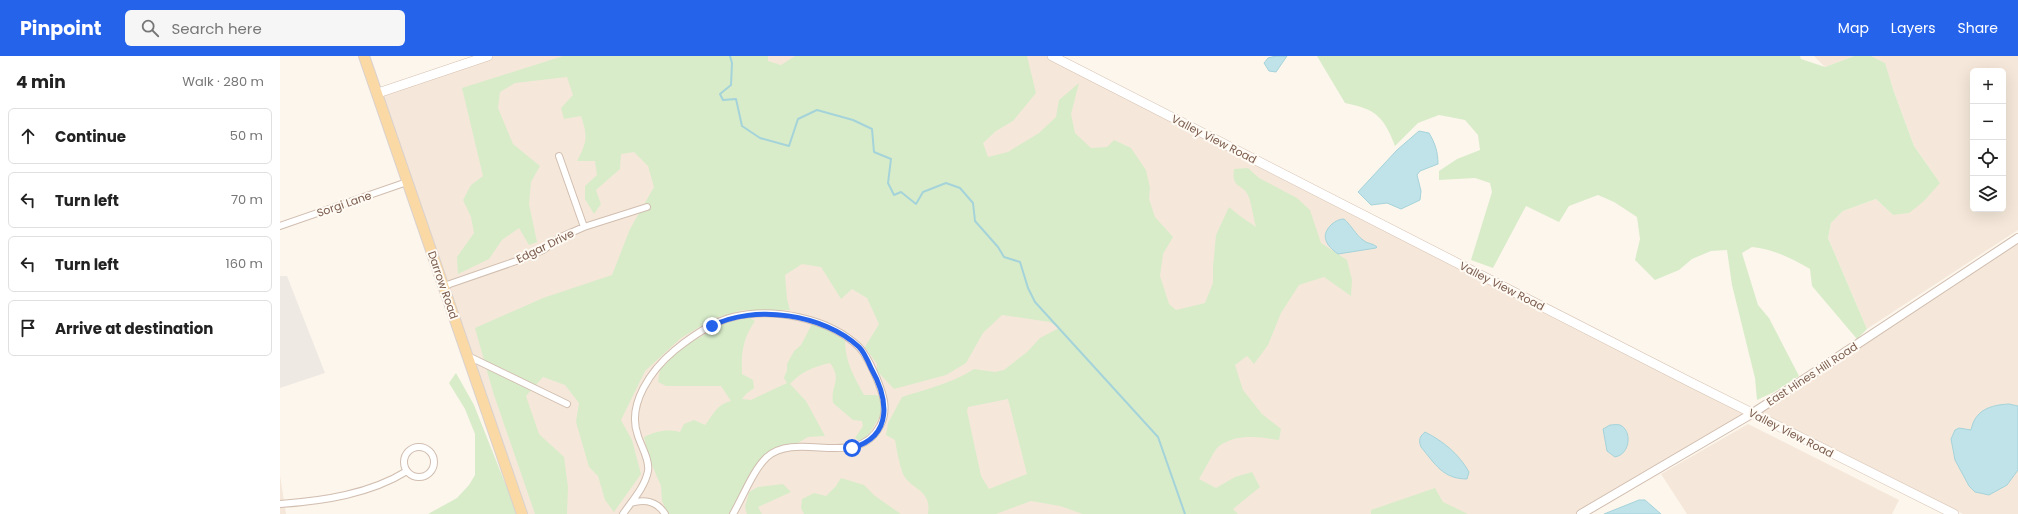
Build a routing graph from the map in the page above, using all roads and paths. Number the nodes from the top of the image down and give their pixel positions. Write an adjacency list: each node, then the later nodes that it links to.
1 (364, 56): 4 (main road, Darrow Road)
2 (488, 56): 4 (main road)
3 (1052, 56): 14 (main road, Valley View Road)
4 (378, 93): 6 (main road, Darrow Road)
5 (559, 156): 9 (street)
6 (408, 182): 8 (street, Sorgi Lane); 11 (main road, Darrow Road)
7 (647, 207): 9 (street, Edgar Drive)
8 (280, 226)
9 (584, 227): 11 (street, Edgar Drive)
10 (2018, 238): 14 (street, East Hines Hill Road)
11 (444, 286): 12 (main road, Darrow Road)
12 (468, 356): 13 (street); 18 (main road, Darrow Road)
13 (567, 404)
14 (1753, 413): 22 (street, East Hines Hill Road); 23 (main road, Valley View Road)
15 (407, 471): 15 (street); 17 (street)
16 (631, 503): 19 (street); 20 (street); 21 (street)
17 (280, 504)
18 (522, 514)
19 (623, 514)
20 (665, 514)
21 (733, 514)
22 (1580, 514)
23 (1954, 514)

